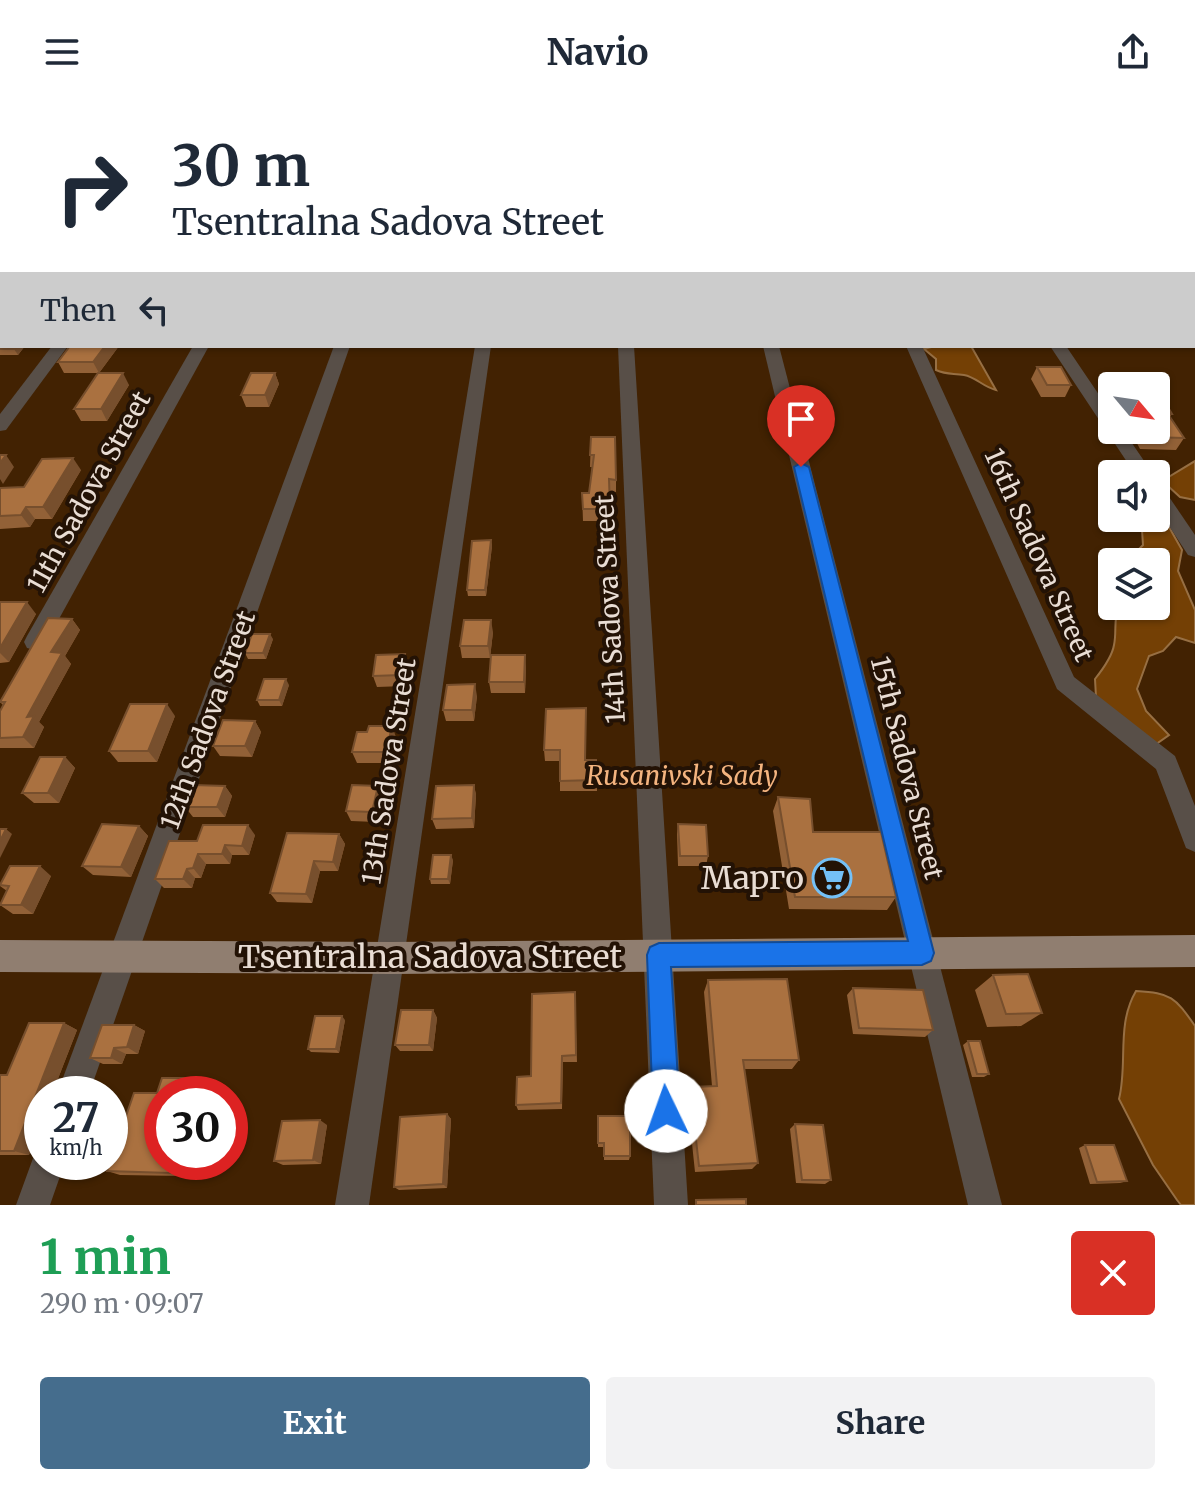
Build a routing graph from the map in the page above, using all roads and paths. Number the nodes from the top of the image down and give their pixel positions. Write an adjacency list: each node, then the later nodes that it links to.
1 (58, 348): 10 (street)
2 (200, 348): 13 (street, 11th Sadova Street)
3 (341, 348): 19 (street, 12th Sadova Street)
4 (483, 348): 20 (street, 13th Sadova Street)
5 (626, 348): 17 (street, 14th Sadova Street)
6 (771, 348): 16 (street, 15th Sadova Street)
7 (915, 348): 14 (street, 16th Sadova Street)
8 (1059, 348): 9 (street)
9 (1098, 406)
10 (0, 426)
11 (1170, 513): 12 (street)
12 (1195, 550)
13 (23, 664)
14 (1195, 840)
15 (1195, 951): 16 (main road, Tsentralna Sadova Street)
16 (922, 953): 17 (main road, Tsentralna Sadova Street); 26 (street, 15th Sadova Street)
17 (659, 955): 20 (main road, Tsentralna Sadova Street); 25 (street, 14th Sadova Street)
18 (0, 956): 19 (main road, Tsentralna Sadova Street)
19 (122, 958): 20 (main road, Tsentralna Sadova Street); 21 (street, 12th Sadova Street)
20 (391, 958): 24 (street, 13th Sadova Street)
21 (79, 1076)
22 (42, 1180): 23 (street)
23 (33, 1205)
24 (352, 1205)
25 (671, 1205)
26 (985, 1205)

